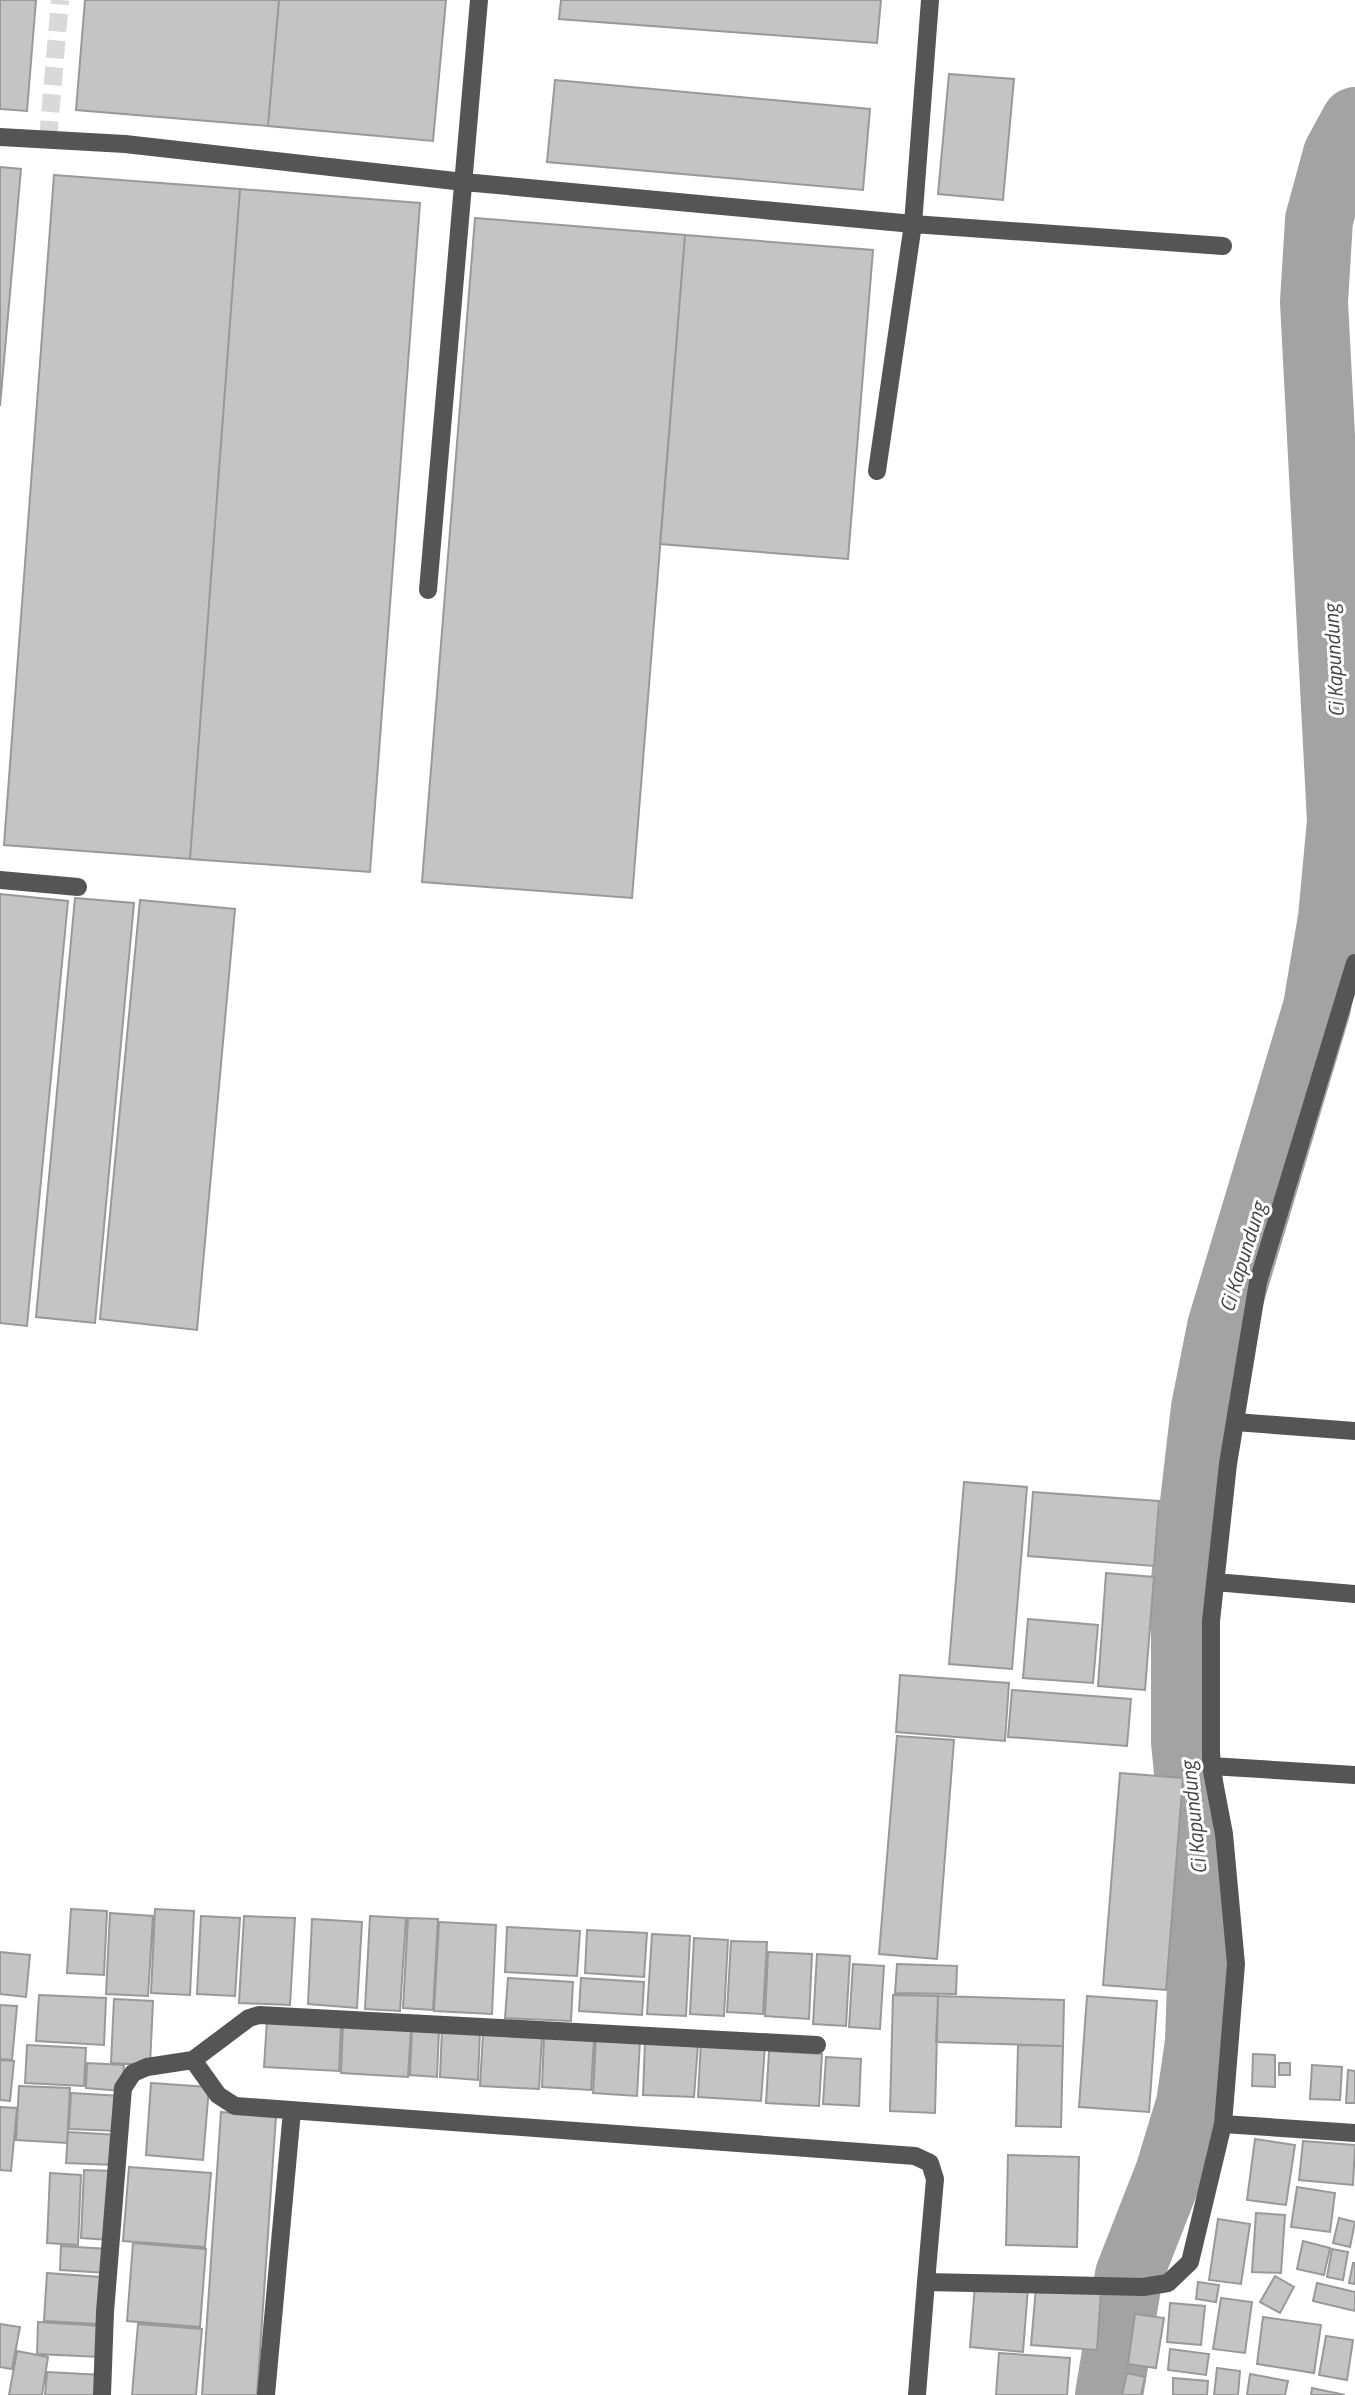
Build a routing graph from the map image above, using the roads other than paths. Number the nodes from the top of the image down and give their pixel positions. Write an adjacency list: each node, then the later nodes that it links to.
1 (479, 0): 4 (street)
2 (930, 0): 5 (street)
3 (0, 137): 4 (street)
4 (464, 182): 5 (street); 8 (street)
5 (913, 224): 6 (street); 7 (street)
6 (1223, 246)
7 (877, 471)
8 (428, 590)
9 (0, 880): 10 (street)
10 (78, 887)
11 (1355, 962): 12 (street)
12 (1235, 1422): 13 (street); 14 (street)
13 (1355, 1431)
14 (1215, 1581): 15 (street); 16 (street)
15 (1355, 1594)
16 (1211, 1766): 17 (street); 21 (street)
17 (1355, 1775)
18 (817, 2045): 19 (street)
19 (193, 2060): 20 (street); 24 (street)
20 (292, 2111): 23 (street); 25 (street)
21 (1223, 2124): 22 (street); 23 (street)
22 (1355, 2133)
23 (926, 2282): 26 (street)
24 (102, 2395)
25 (266, 2395)
26 (917, 2395)

